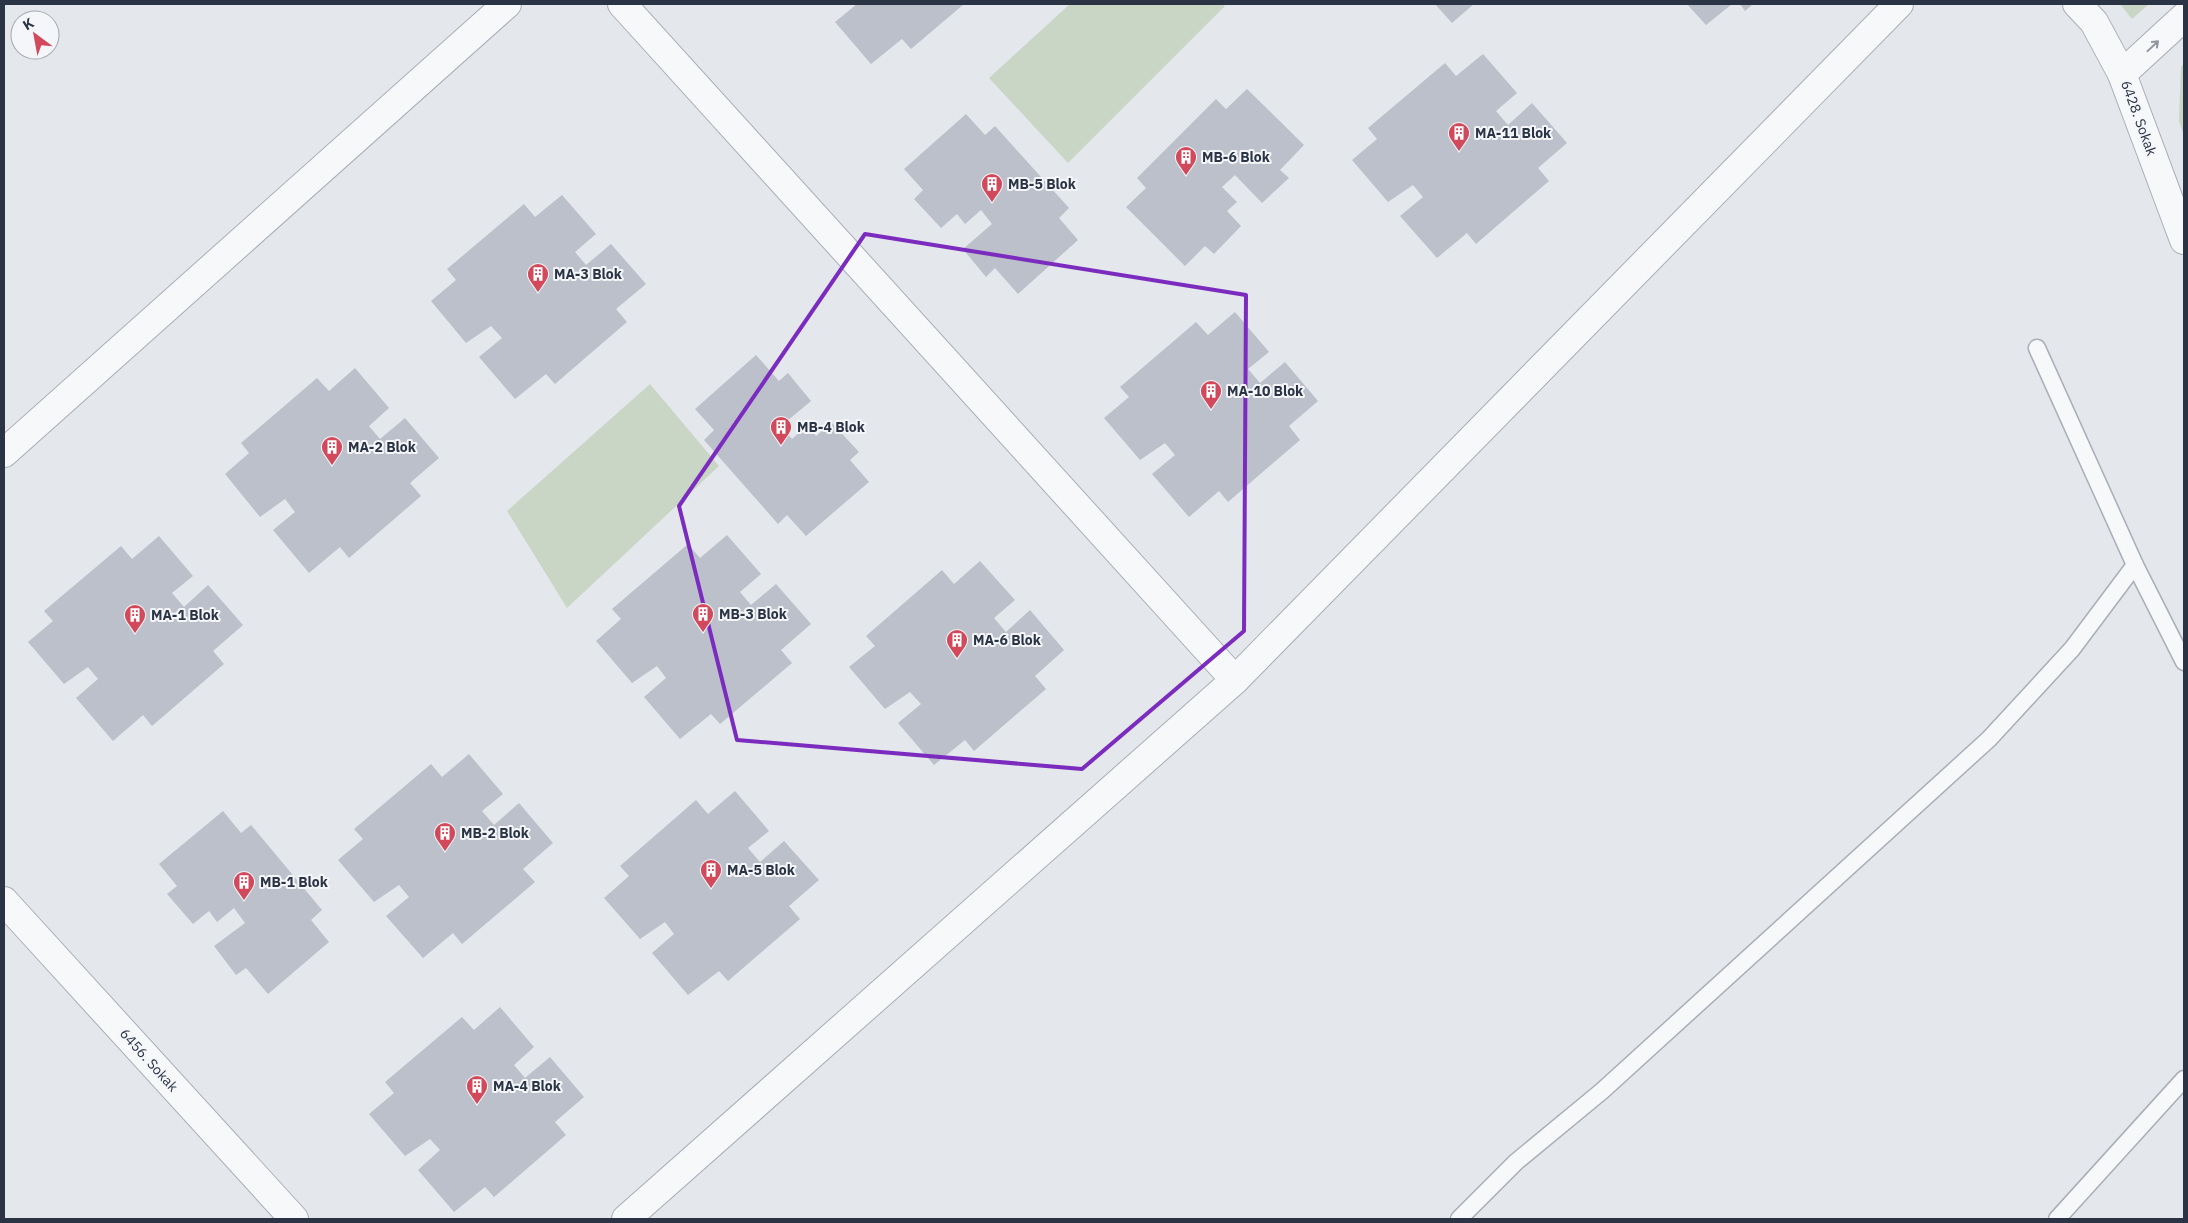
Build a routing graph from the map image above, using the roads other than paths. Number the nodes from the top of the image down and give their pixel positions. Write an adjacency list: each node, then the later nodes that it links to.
1 (507, 4): 9 (street)
2 (622, 4): 12 (street)
3 (1899, 4): 12 (street)
4 (2077, 4): 6 (street, 6428. Sokak)
5 (2184, 17): 6 (street, one-way to 5)
6 (2122, 74): 7 (street, 6428. Sokak)
7 (2184, 240)
8 (2037, 348): 10 (lane)
9 (4, 453)
10 (2135, 565): 11 (lane); 17 (lane)
11 (2184, 662)
12 (1235, 680): 16 (street)
13 (4, 901): 15 (street, 6456. Sokak)
14 (2184, 1079): 18 (lane)
15 (294, 1219)
16 (626, 1219)
17 (1459, 1219)
18 (2057, 1219)

